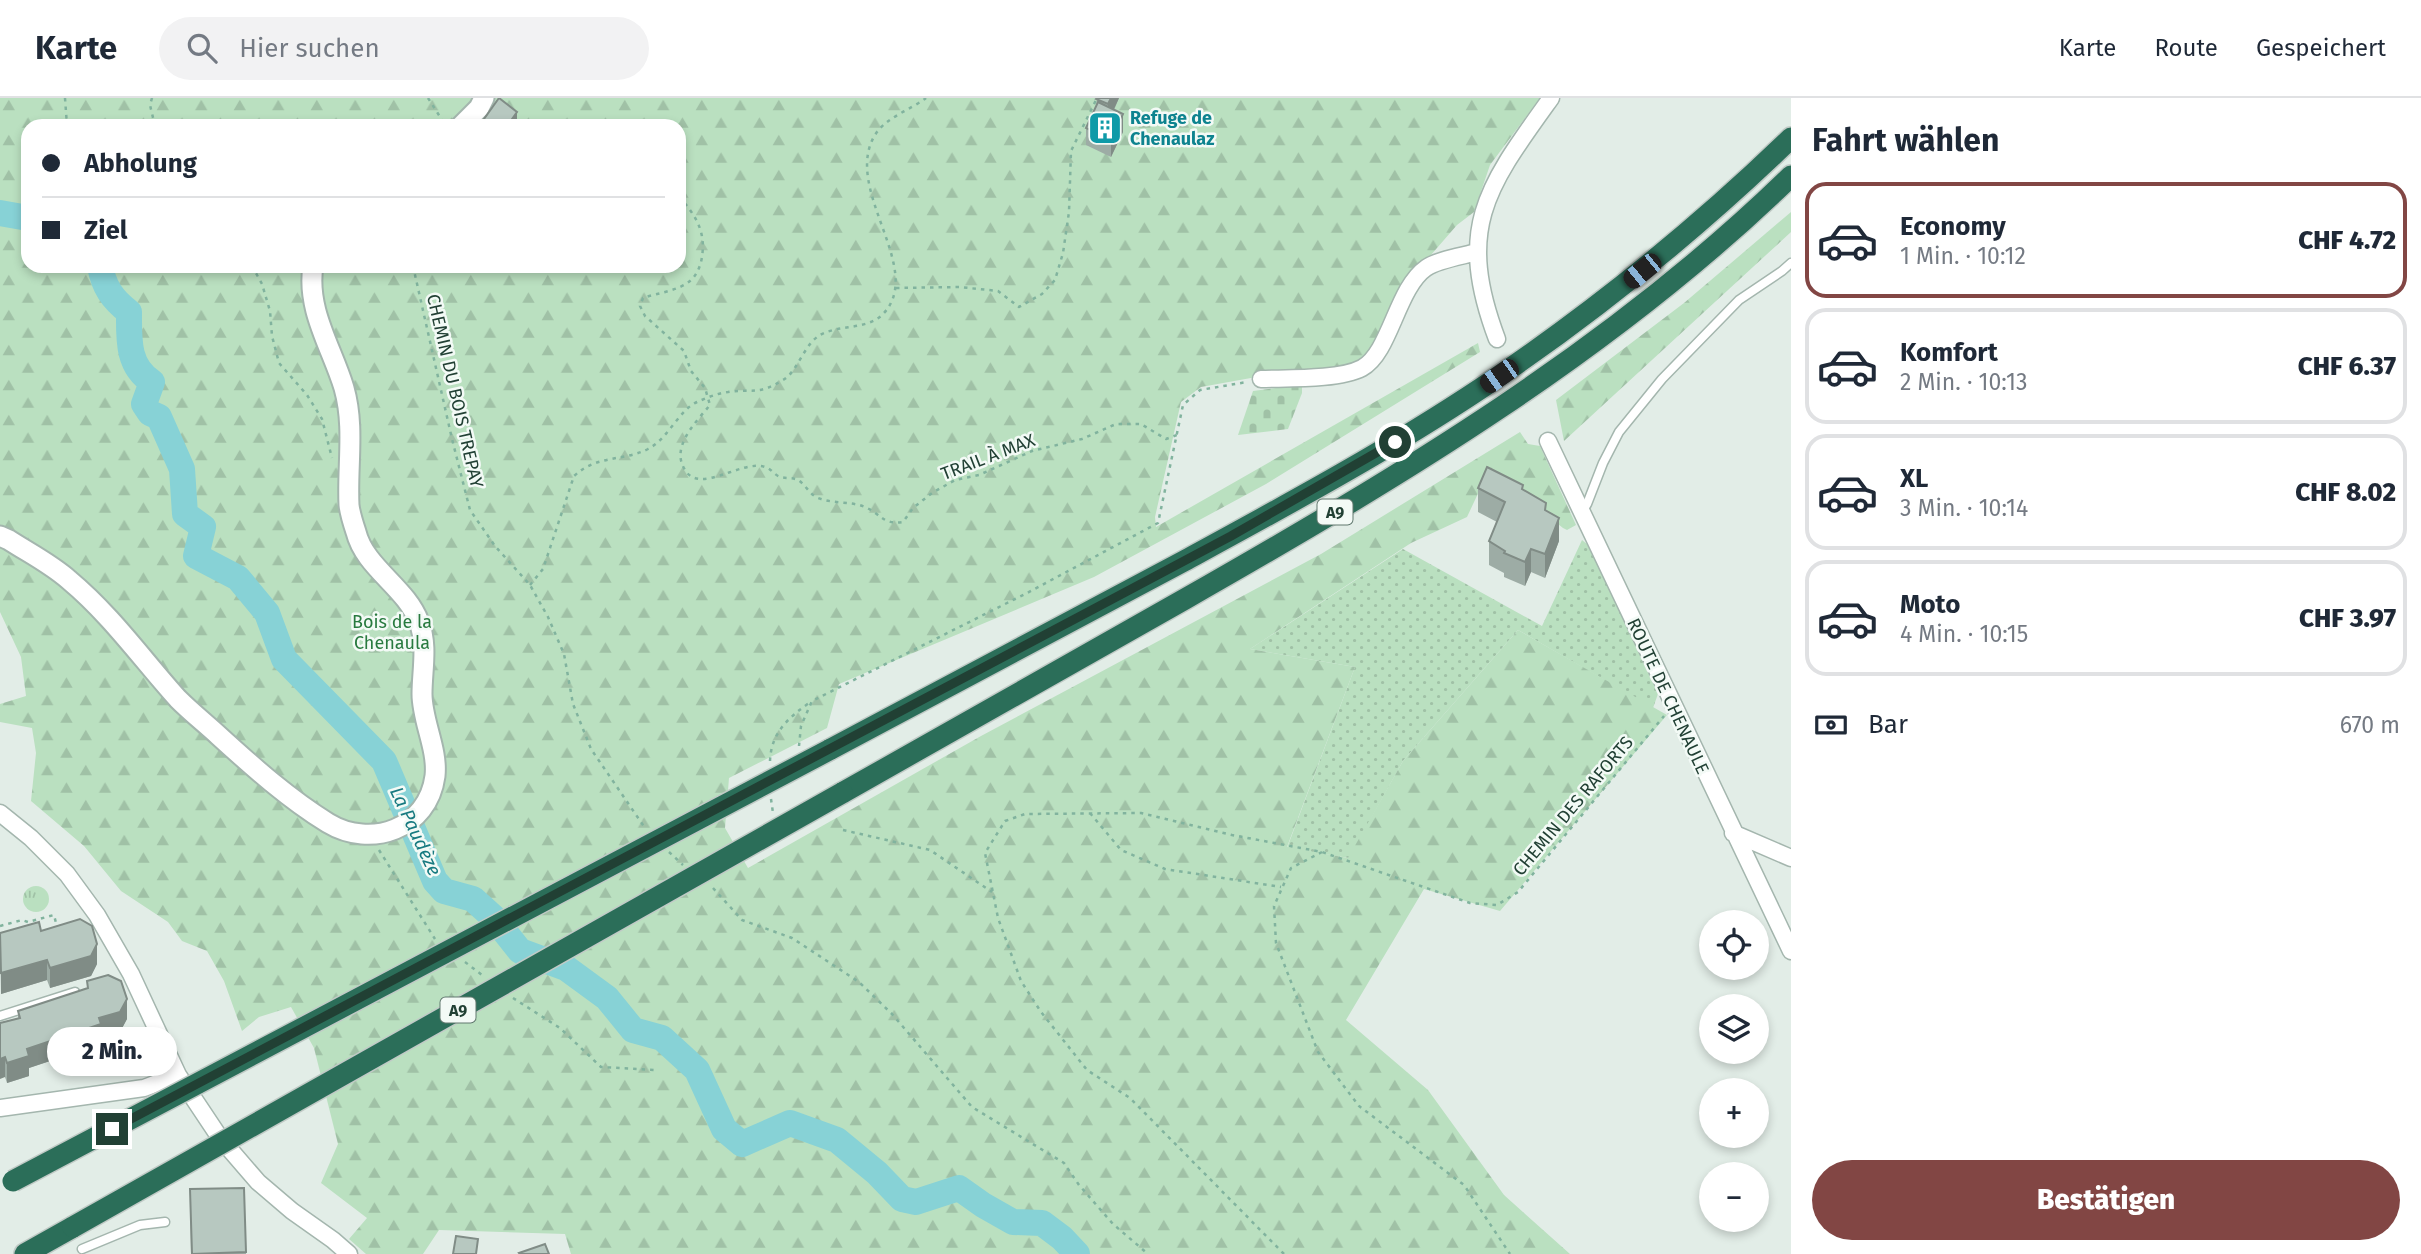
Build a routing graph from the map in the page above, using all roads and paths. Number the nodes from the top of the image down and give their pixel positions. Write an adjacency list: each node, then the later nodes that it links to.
1 (65, 98): 8 (path)
2 (152, 98): 9 (path)
3 (428, 98): 10 (path)
4 (484, 98): 11 (street)
5 (926, 98): 20 (path)
6 (1097, 98): 20 (path)
7 (1551, 98): 15 (street)
8 (66, 119)
9 (153, 119)
10 (442, 119)
11 (468, 119)
12 (1791, 138): 51 (highway, A9, bridge)
13 (1791, 176): 54 (highway, A9, bridge)
14 (686, 204): 23 (path)
15 (1477, 252): 21 (street); 22 (street)
16 (1791, 263): 27 (lane)
17 (256, 273): 26 (path)
18 (312, 273): 28 (street)
19 (416, 273): 29 (path, CHEMIN DU BOIS TREPAY)
20 (896, 288): 23 (path)
21 (1497, 339)
22 (1261, 379): 24 (path)
23 (708, 398): 24 (path, TRAIL À MAX); 29 (path)
24 (1177, 435): 31 (path)
25 (1548, 441): 27 (street, ROUTE DE CHENAULE)
26 (333, 464)
27 (1582, 512): 30 (street, ROUTE DE CHENAULE)
28 (0, 536)
29 (530, 585): 36 (path, CHEMIN DU BOIS TREPAY)
30 (1672, 705): 35 (street, ROUTE DE CHENAULE); 38 (path, CHEMIN DES RAFORTS)
31 (799, 754)
32 (0, 813): 49 (street)
33 (1090, 813): 38 (path, CHEMIN DES RAFORTS); 42 (path); 43 (path, CHEMIN DES RAFORTS)
34 (843, 830): 43 (path)
35 (1733, 833): 39 (street); 46 (street, ROUTE DE CHENAULE)
36 (653, 836)
37 (662, 845): 40 (path)
38 (1322, 852): 42 (path)
39 (1791, 858)
40 (688, 869)
41 (706, 883): 56 (path)
42 (1282, 888): 58 (path)
43 (993, 892): 57 (path)
44 (68, 924): 45 (path)
45 (0, 926)
46 (1791, 951)
47 (87, 988): 48 (lane)
48 (0, 1016)
49 (178, 1075): 50 (street); 55 (street)
50 (0, 1108)
51 (7, 1185)
52 (165, 1222): 53 (lane)
53 (82, 1250)
54 (25, 1254)
55 (349, 1254)
56 (1148, 1254)
57 (1284, 1254)
58 (1510, 1254)

